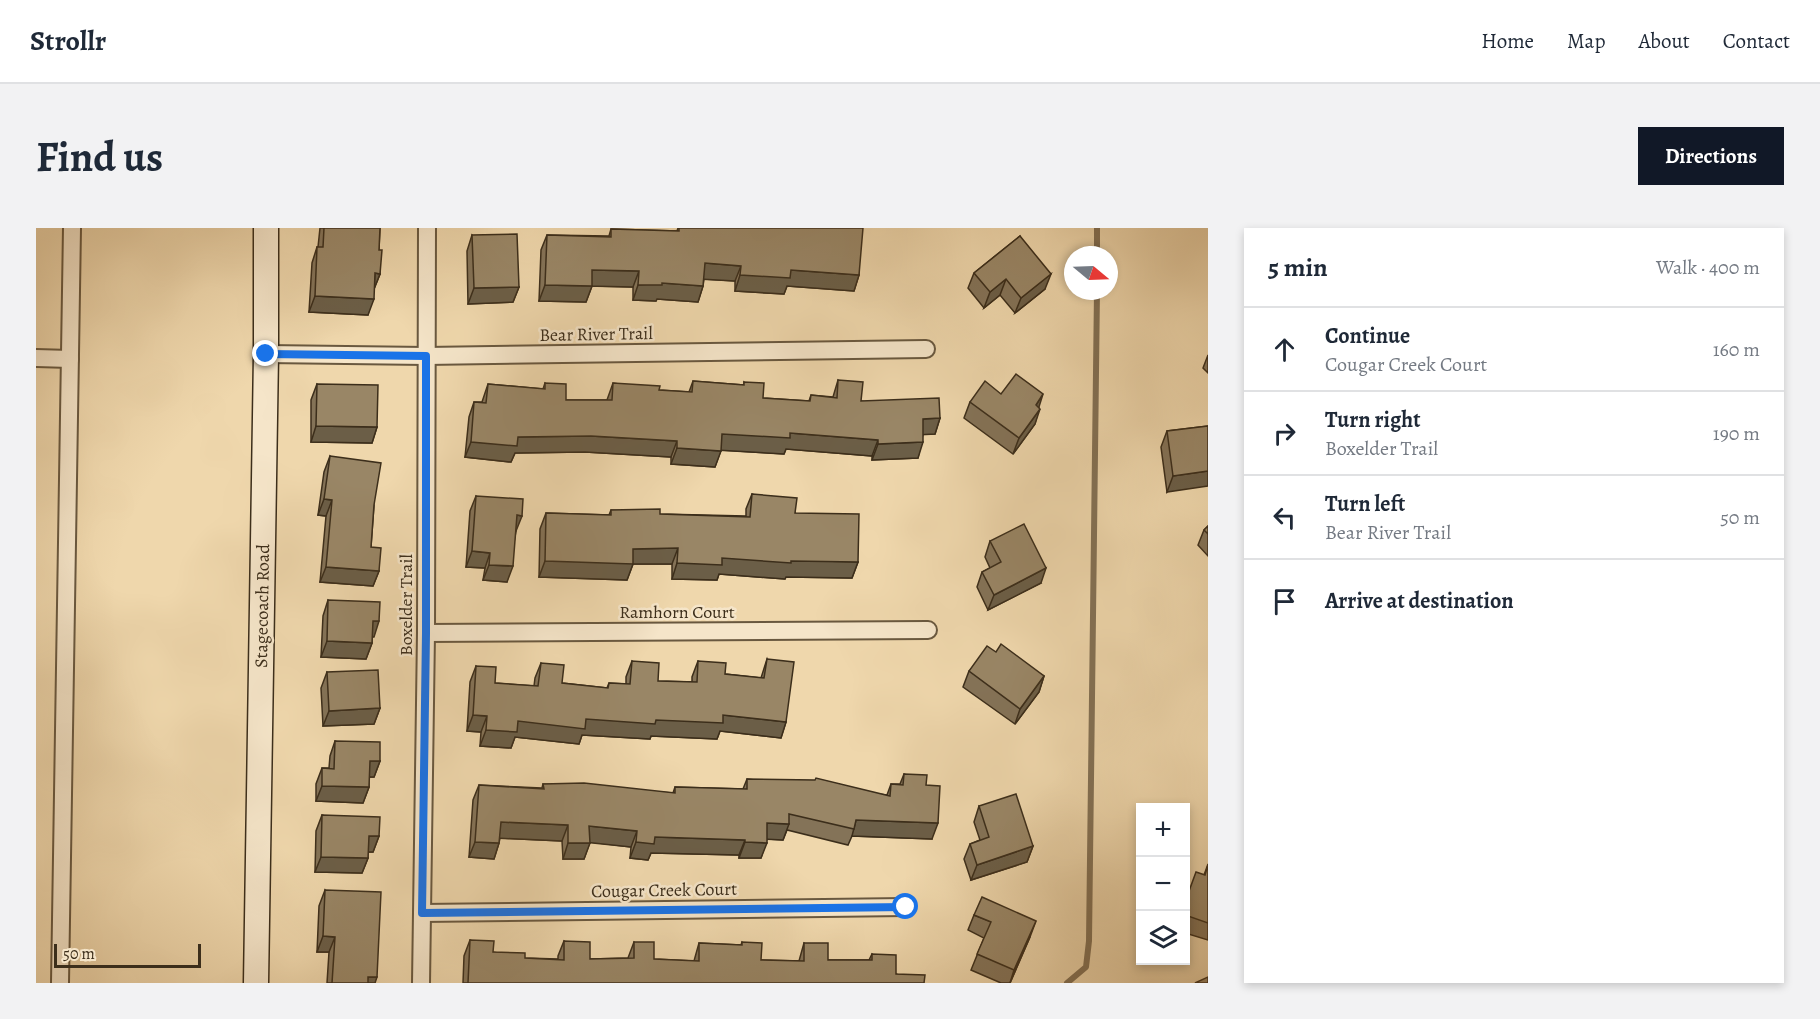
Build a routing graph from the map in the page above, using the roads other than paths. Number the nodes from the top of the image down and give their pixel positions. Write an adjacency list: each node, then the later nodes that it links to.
1 (72, 228): 8 (street)
2 (266, 228): 5 (main road, Stagecoach Road)
3 (426, 228): 6 (street, Boxelder Trail)
4 (926, 349): 6 (street, Bear River Trail)
5 (266, 354): 6 (street, Bear River Trail); 14 (main road, Stagecoach Road)
6 (426, 356): 10 (street, Boxelder Trail)
7 (36, 358): 8 (street)
8 (70, 358): 13 (street)
9 (928, 630): 10 (street, Ramhorn Court)
10 (426, 633): 12 (street, Boxelder Trail)
11 (906, 907): 12 (street, Cougar Creek Court)
12 (422, 913): 15 (street, Boxelder Trail)
13 (60, 983)
14 (256, 983)
15 (421, 983)

